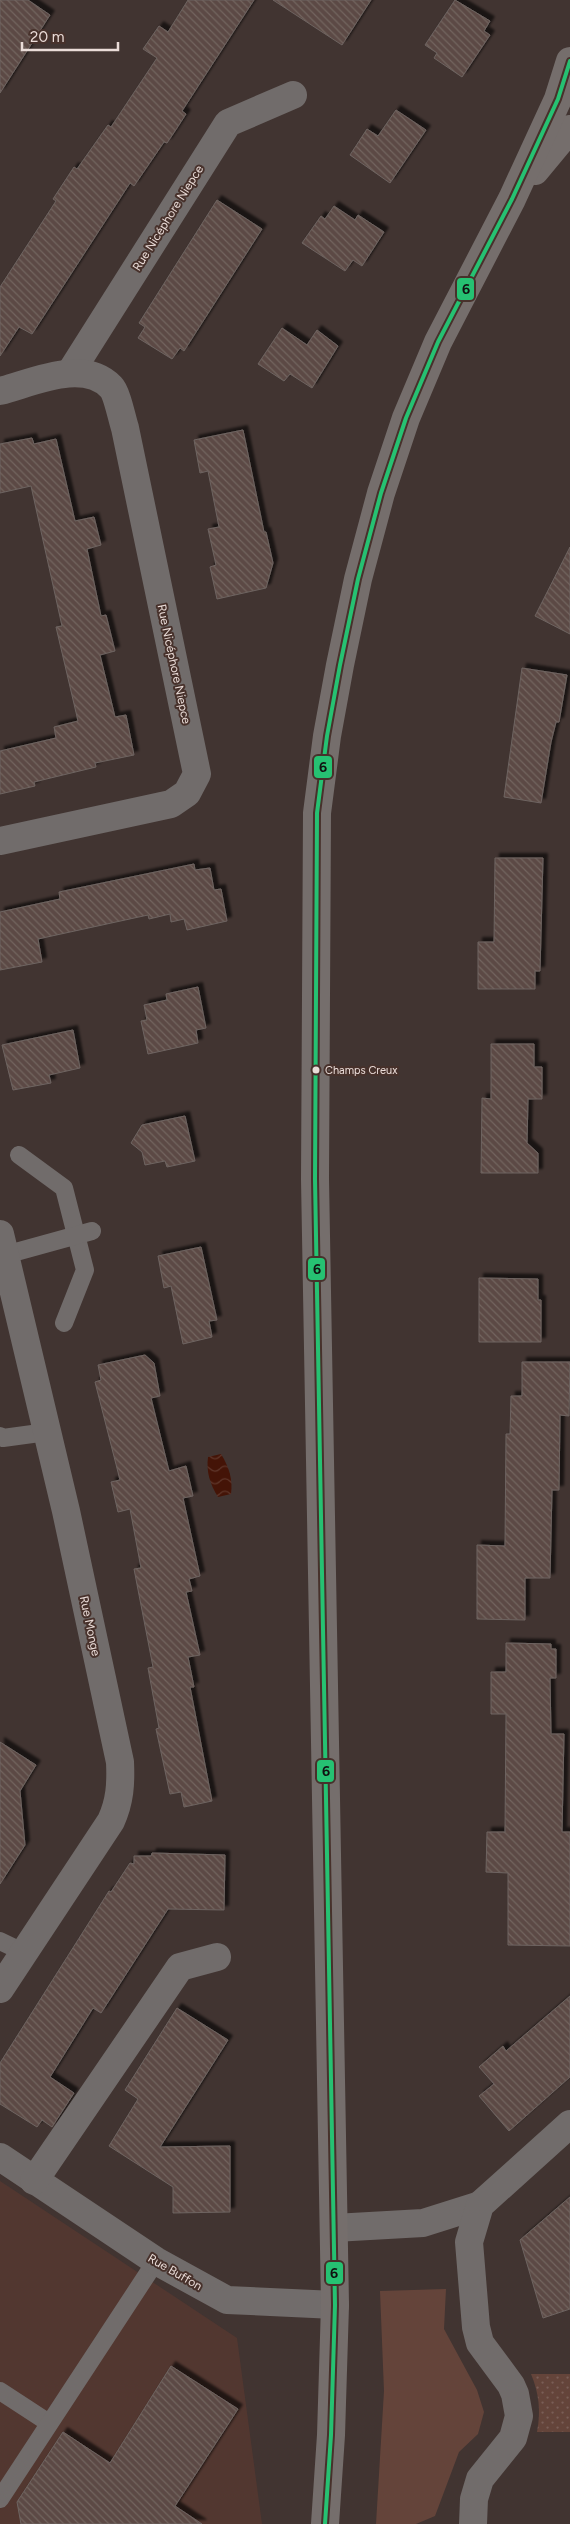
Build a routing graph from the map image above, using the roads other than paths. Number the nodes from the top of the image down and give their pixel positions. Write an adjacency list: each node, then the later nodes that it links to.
1 (570, 61): 4 (main road)
2 (293, 95): 5 (street, Rue Nicéphore Niepce)
3 (570, 129): 4 (main road)
4 (512, 199): 22 (main road)
5 (70, 373): 6 (street, Rue Nicéphore Niepce); 7 (street, Rue Nicéphore Niepce)
6 (0, 392)
7 (0, 841)
8 (20, 1155): 9 (lane)
9 (84, 1234): 10 (lane); 11 (lane)
10 (3, 1245): 12 (street, Rue Monge)
11 (64, 1322)
12 (47, 1432): 13 (lane); 15 (street, Rue Monge)
13 (0, 1436)
14 (0, 1941): 15 (lane)
15 (25, 1953): 17 (street, Rue Monge)
16 (217, 1957): 20 (street)
17 (0, 1989)
18 (570, 2124): 21 (street)
19 (0, 2157): 20 (street, Rue Buffon)
20 (34, 2180): 23 (street, Rue Buffon)
21 (480, 2204): 22 (street); 29 (street)
22 (334, 2228): 24 (main road)
23 (156, 2261): 24 (street, Rue Buffon); 26 (lane)
24 (335, 2305): 28 (main road)
25 (0, 2391): 26 (lane)
26 (49, 2423): 27 (lane)
27 (2, 2490)
28 (325, 2524)
29 (473, 2524)

